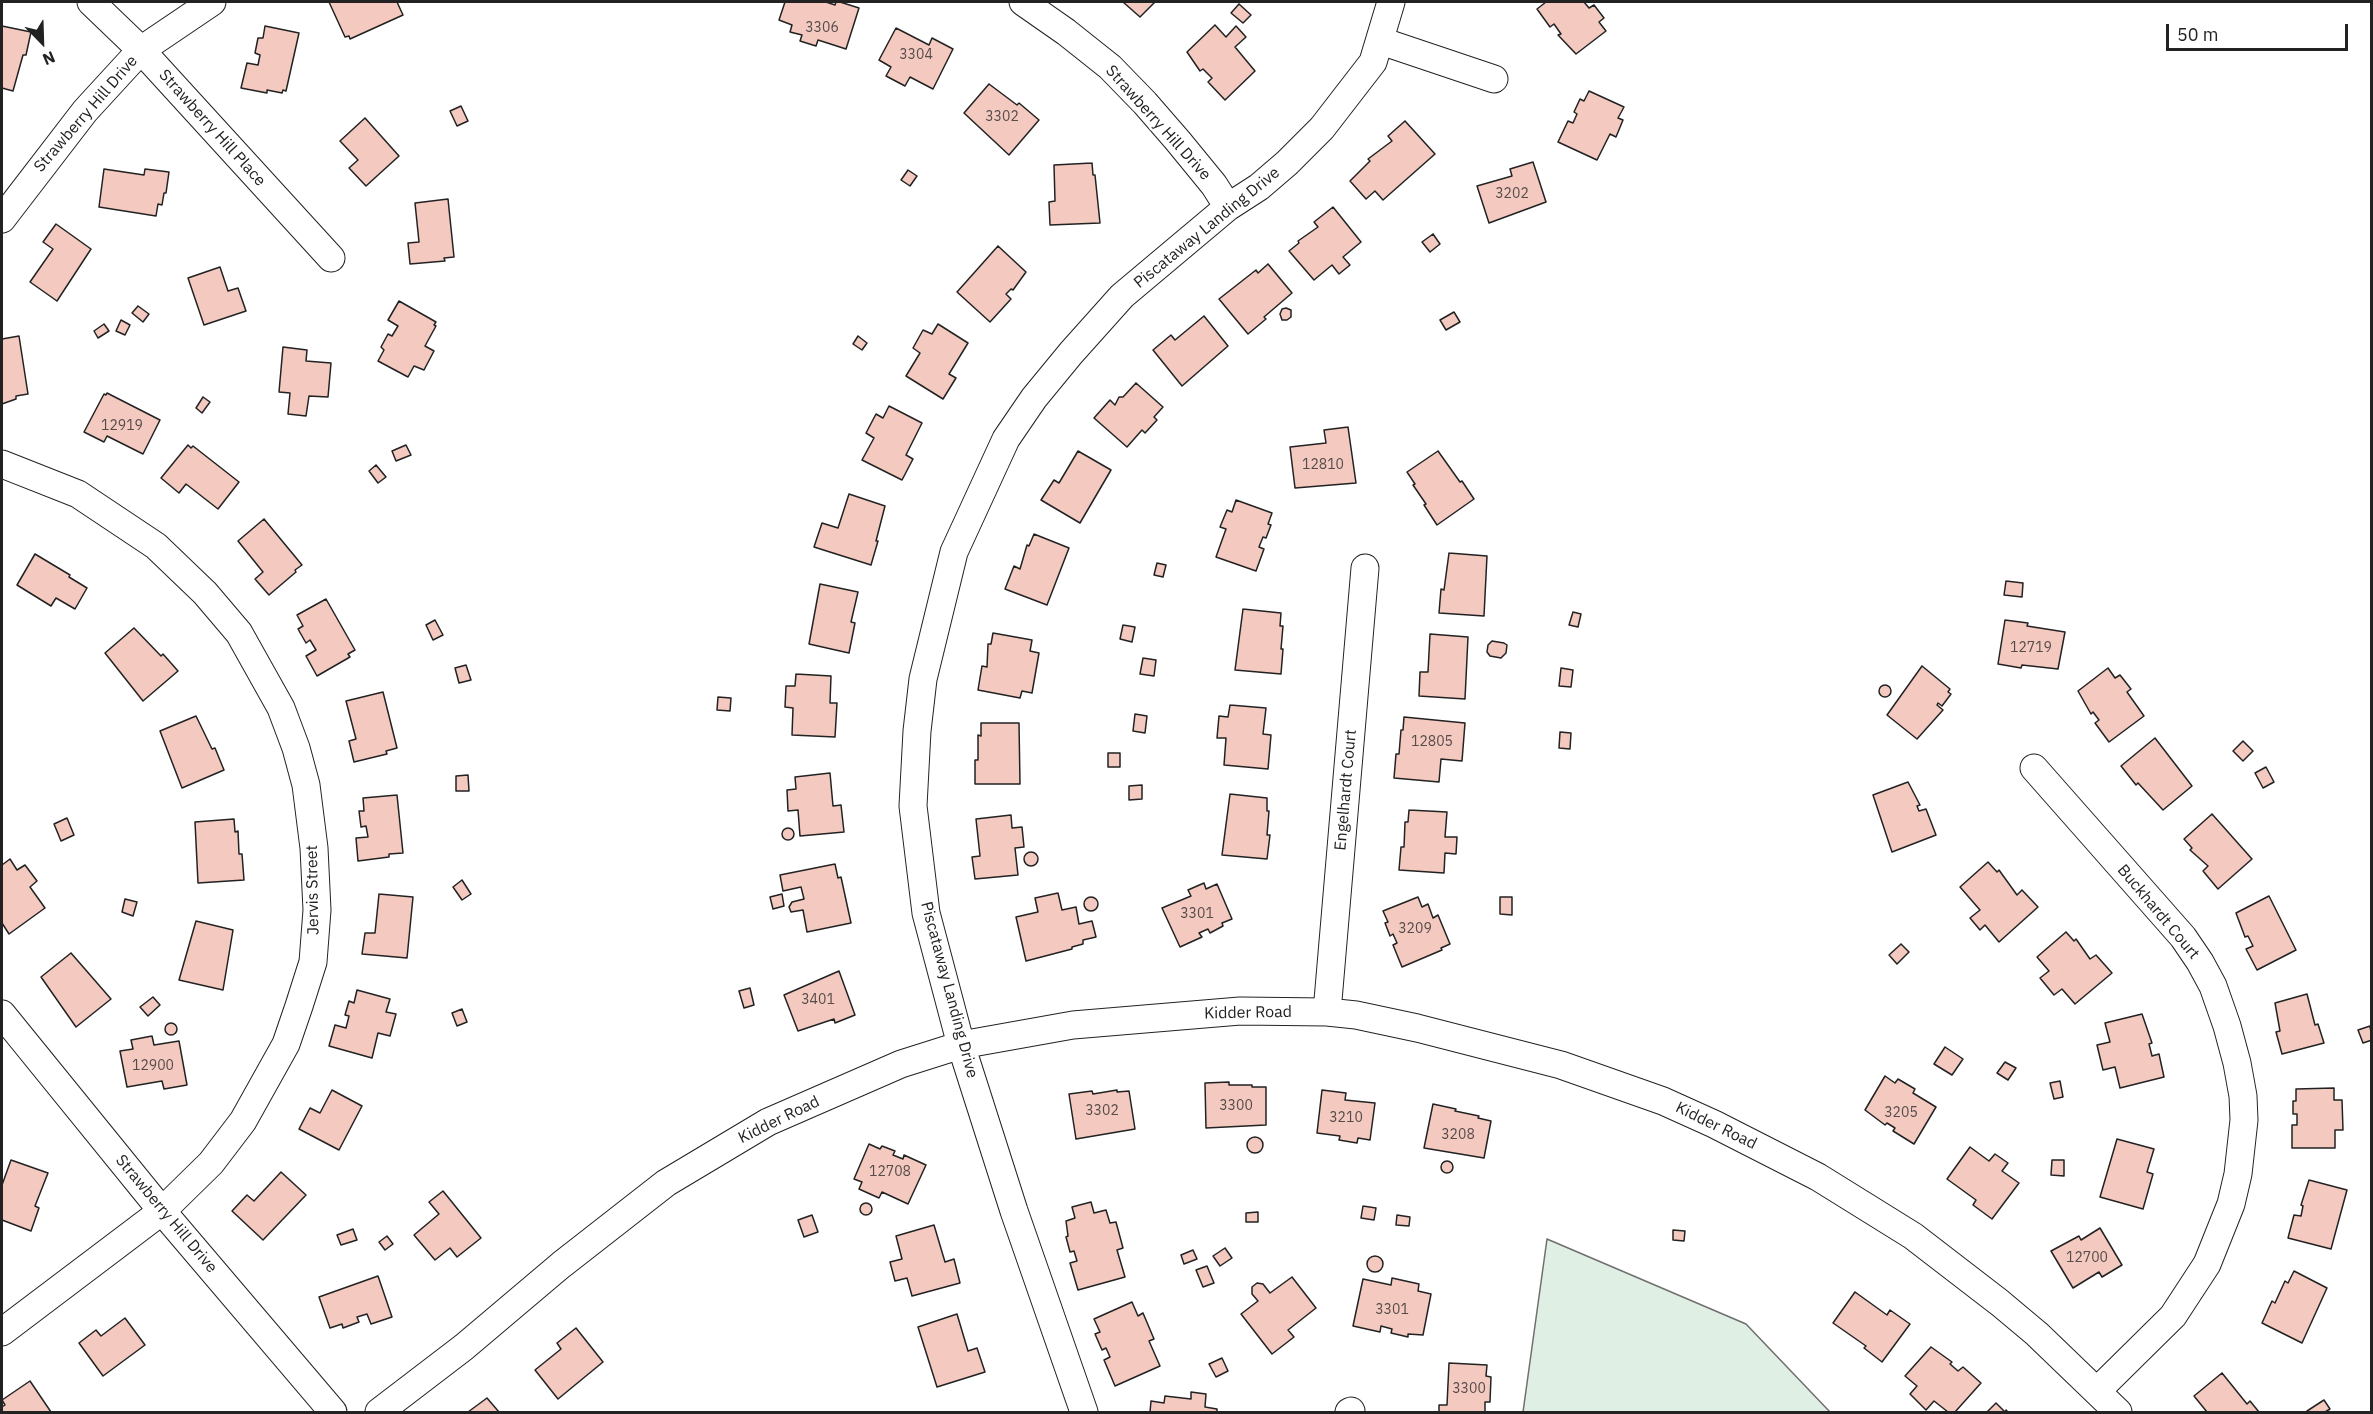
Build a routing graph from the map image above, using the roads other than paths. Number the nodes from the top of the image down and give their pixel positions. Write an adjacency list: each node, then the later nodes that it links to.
1 (91, 2): 6 (street, Strawberry Hill Place)
2 (212, 2): 6 (street, Strawberry Hill Drive)
3 (1023, 2): 8 (street, Strawberry Hill Drive)
4 (1391, 2): 5 (street, Piscataway Landing Drive)
5 (1381, 41): 7 (street); 8 (street, Piscataway Landing Drive)
6 (141, 50): 9 (street, Strawberry Hill Drive); 10 (street, Strawberry Hill Place)
7 (1494, 79)
8 (1228, 207): 16 (street, Piscataway Landing Drive)
9 (2, 219)
10 (331, 258)
11 (2, 464): 17 (street, Jervis Street)
12 (1365, 568): 14 (street, Engelhardt Court)
13 (2034, 768): 19 (street, Buckhardt Court)
14 (1327, 1012): 16 (street, Kidder Road); 19 (street, Kidder Road)
15 (2, 1014): 17 (street, Strawberry Hill Drive)
16 (961, 1045): 21 (street, Kidder Road); 22 (street, Piscataway Landing Drive)
17 (162, 1211): 18 (street, Jervis Street); 20 (street, Strawberry Hill Drive)
18 (2, 1332)
19 (2097, 1390): 23 (street, Kidder Road)
20 (333, 1413)
21 (379, 1413)
22 (1084, 1413)
23 (2118, 1413)

